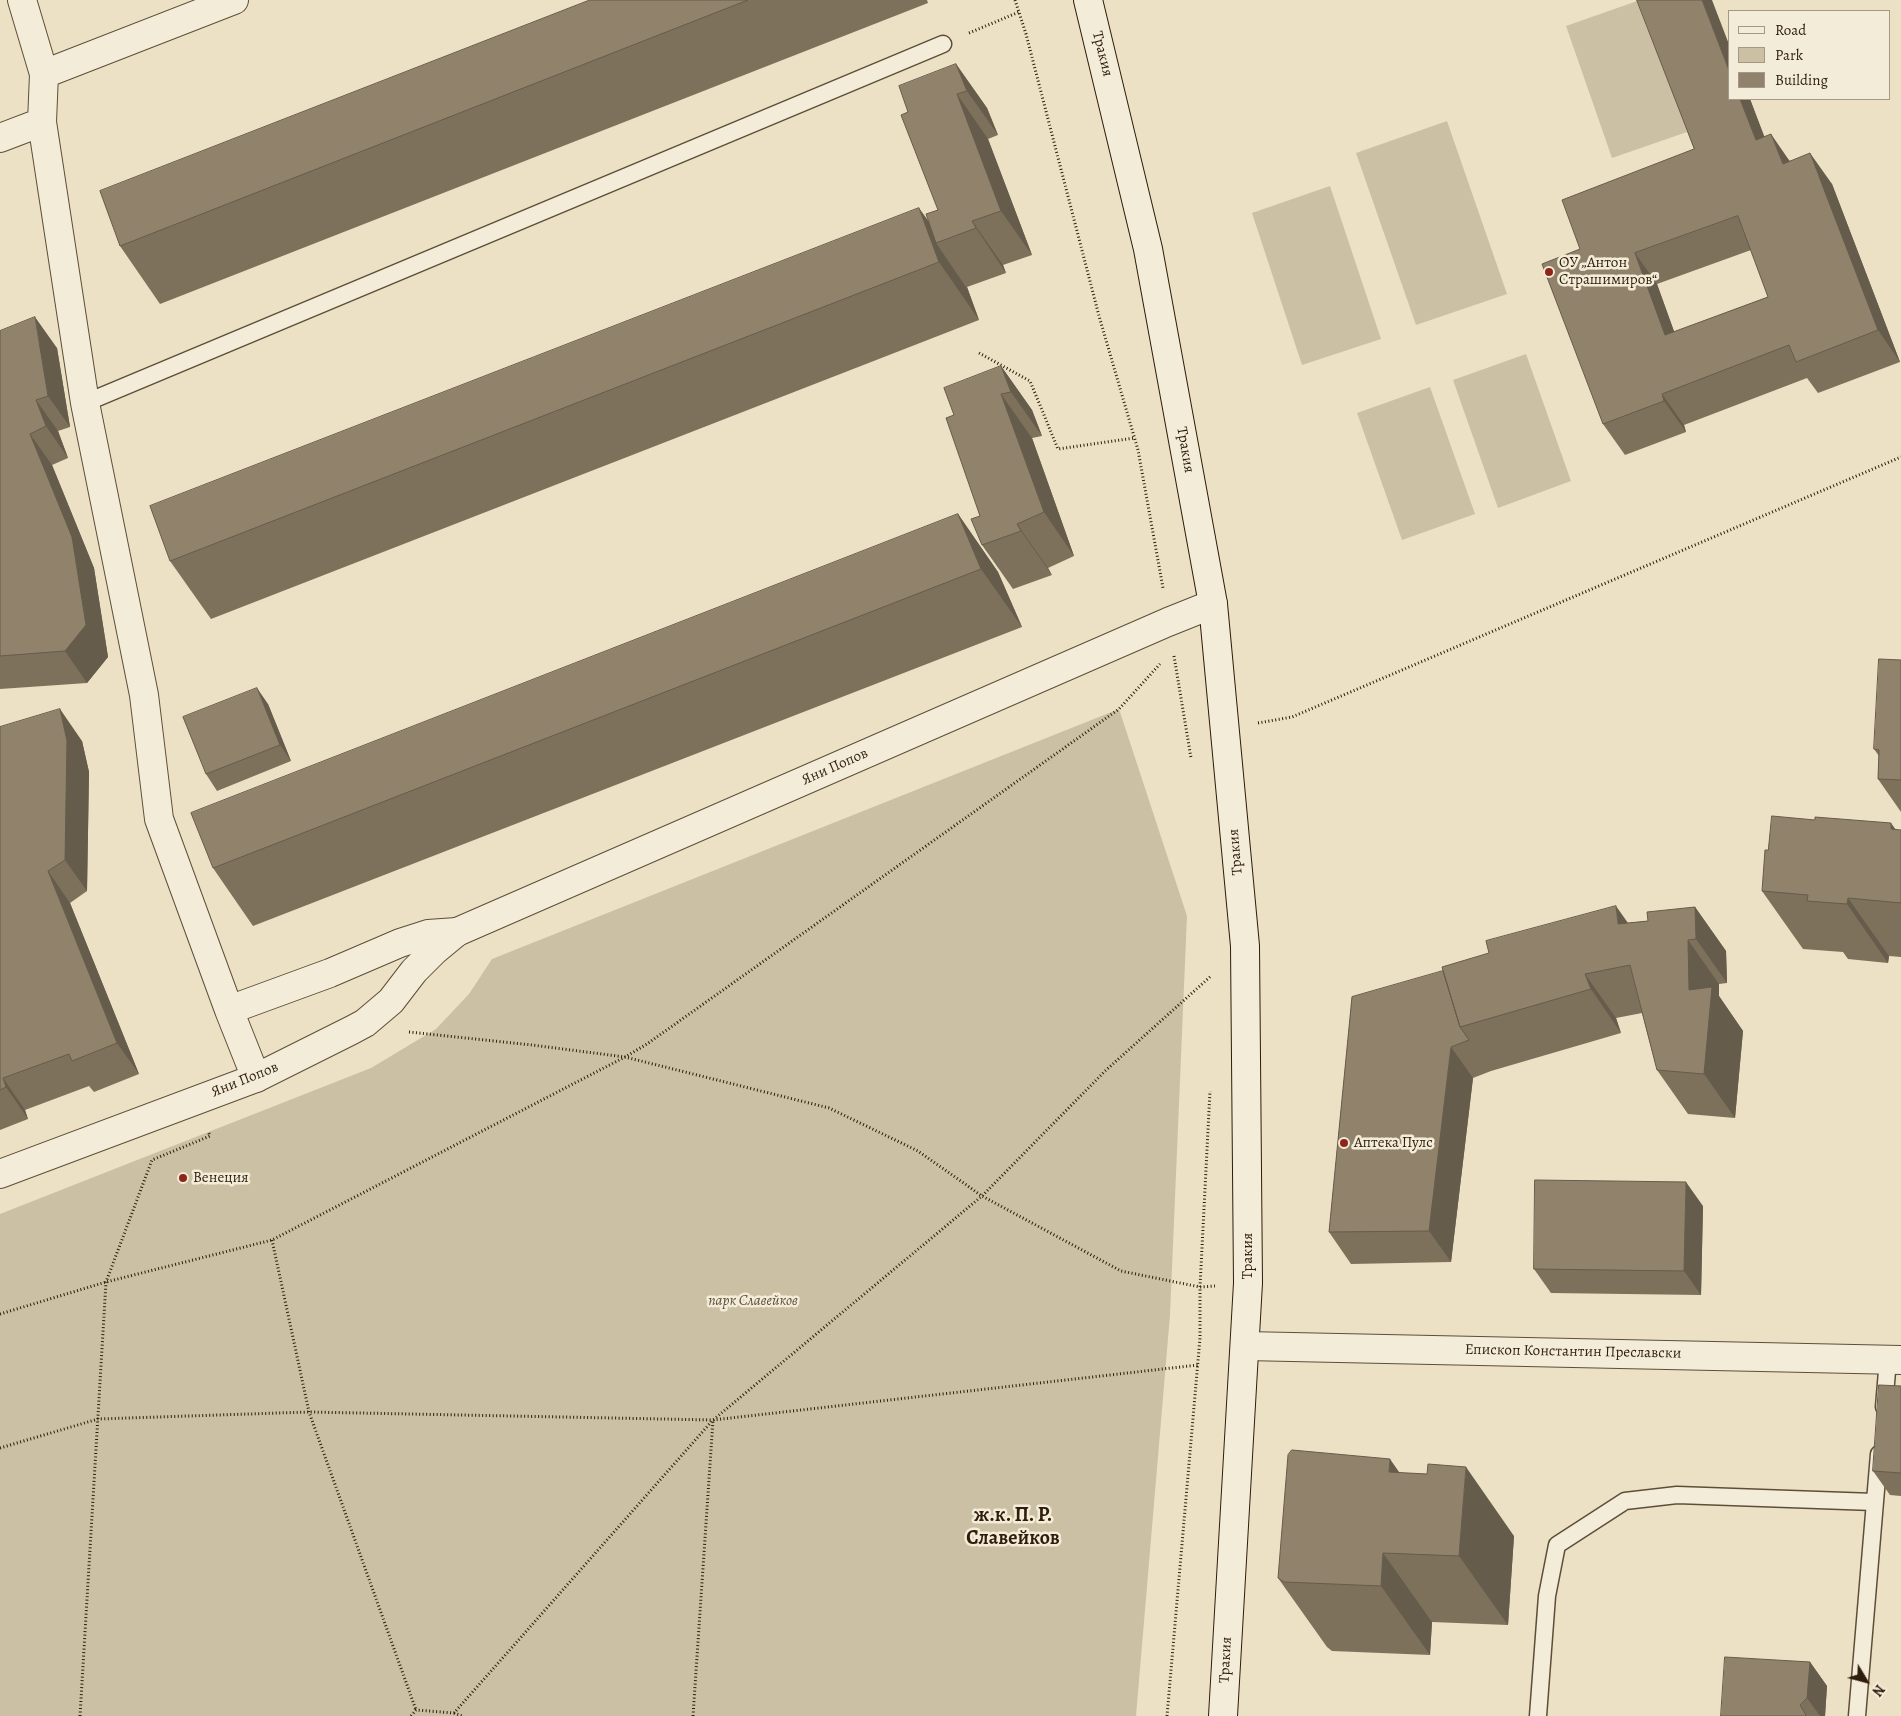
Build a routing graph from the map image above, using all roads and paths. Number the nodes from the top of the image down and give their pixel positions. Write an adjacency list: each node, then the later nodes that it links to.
1 (22, 0): 7 (street)
2 (234, 0): 7 (street)
3 (1015, 0): 5 (path)
4 (1088, 0): 14 (street, Тракия)
5 (1019, 12): 6 (path); 12 (path)
6 (943, 44): 11 (lane)
7 (44, 74): 8 (street)
8 (42, 122): 9 (street); 11 (street)
9 (0, 138)
10 (979, 353): 12 (path)
11 (84, 403): 22 (street)
12 (1134, 438): 15 (path)
13 (1901, 457): 17 (path)
14 (1213, 604): 15 (street, Яни Попов); 17 (street, Тракия)
15 (1168, 622): 16 (path); 20 (street, Яни Попов)
16 (1173, 650): 18 (path); 24 (path)
17 (1224, 728): 18 (path); 34 (street, Тракия)
18 (1186, 729): 19 (path)
19 (1192, 766)
20 (457, 932): 22 (street, Яни Попов); 25 (street, Яни Попов)
21 (1214, 982): 29 (path)
22 (229, 1010): 25 (street)
23 (402, 1036): 24 (path)
24 (624, 1057): 29 (path); 30 (path)
25 (256, 1078): 27 (street, Яни Попов)
26 (1210, 1088): 32 (path)
27 (194, 1101): 28 (street, Яни Попов); 31 (path)
28 (0, 1174)
29 (982, 1196): 32 (path); 39 (path)
30 (272, 1240): 31 (path); 37 (path)
31 (106, 1282): 33 (path); 38 (path)
32 (1200, 1287): 36 (path)
33 (0, 1314)
34 (1245, 1346): 35 (street, Епископ Константин Преславски); 49 (street, Тракия)
35 (1895, 1359): 41 (lane)
36 (1198, 1365): 39 (path); 48 (path)
37 (309, 1412): 38 (path); 39 (path); 42 (path)
38 (98, 1419): 40 (path); 44 (path)
39 (713, 1420): 43 (path); 47 (path)
40 (0, 1448)
41 (1874, 1502): 50 (lane); 51 (lane)
42 (416, 1710): 43 (path); 45 (path)
43 (454, 1713): 46 (path)
44 (80, 1716)
45 (411, 1716)
46 (462, 1716)
47 (693, 1716)
48 (1167, 1716)
49 (1223, 1716)
50 (1538, 1716)
51 (1857, 1716)

